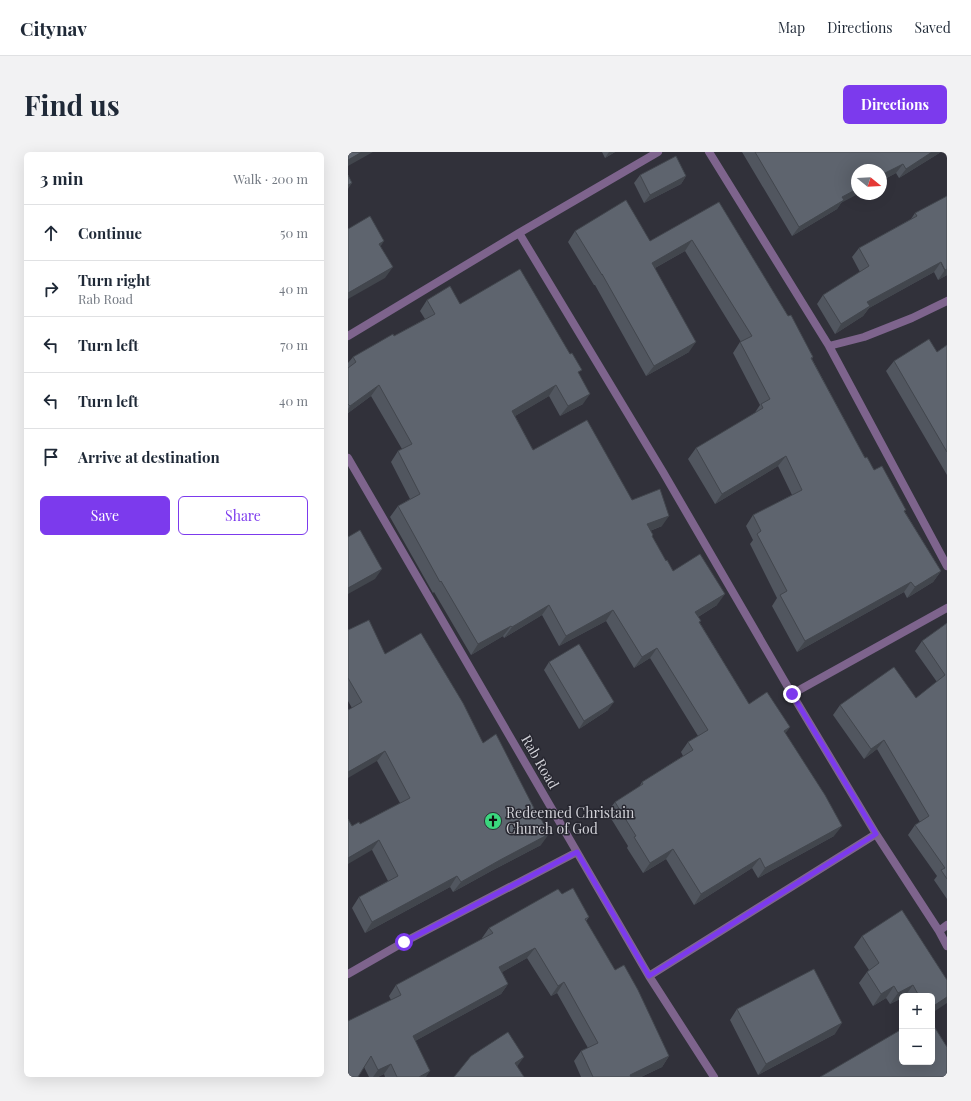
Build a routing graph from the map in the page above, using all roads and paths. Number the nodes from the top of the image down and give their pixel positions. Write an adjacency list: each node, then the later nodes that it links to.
1 (658, 152): 3 (street)
2 (709, 152): 6 (street)
3 (519, 233): 5 (street); 10 (street)
4 (947, 301): 6 (street)
5 (348, 336)
6 (829, 346): 8 (street)
7 (348, 458): 12 (street, Rab Road)
8 (947, 566)
9 (947, 608): 10 (street)
10 (792, 694): 11 (street)
11 (876, 834): 14 (street); 17 (street)
12 (577, 852): 16 (street); 17 (street, Rab Road)
13 (947, 925): 14 (street)
14 (939, 931): 15 (street)
15 (947, 946)
16 (348, 974)
17 (649, 976): 18 (street, Rab Road)
18 (714, 1077)

